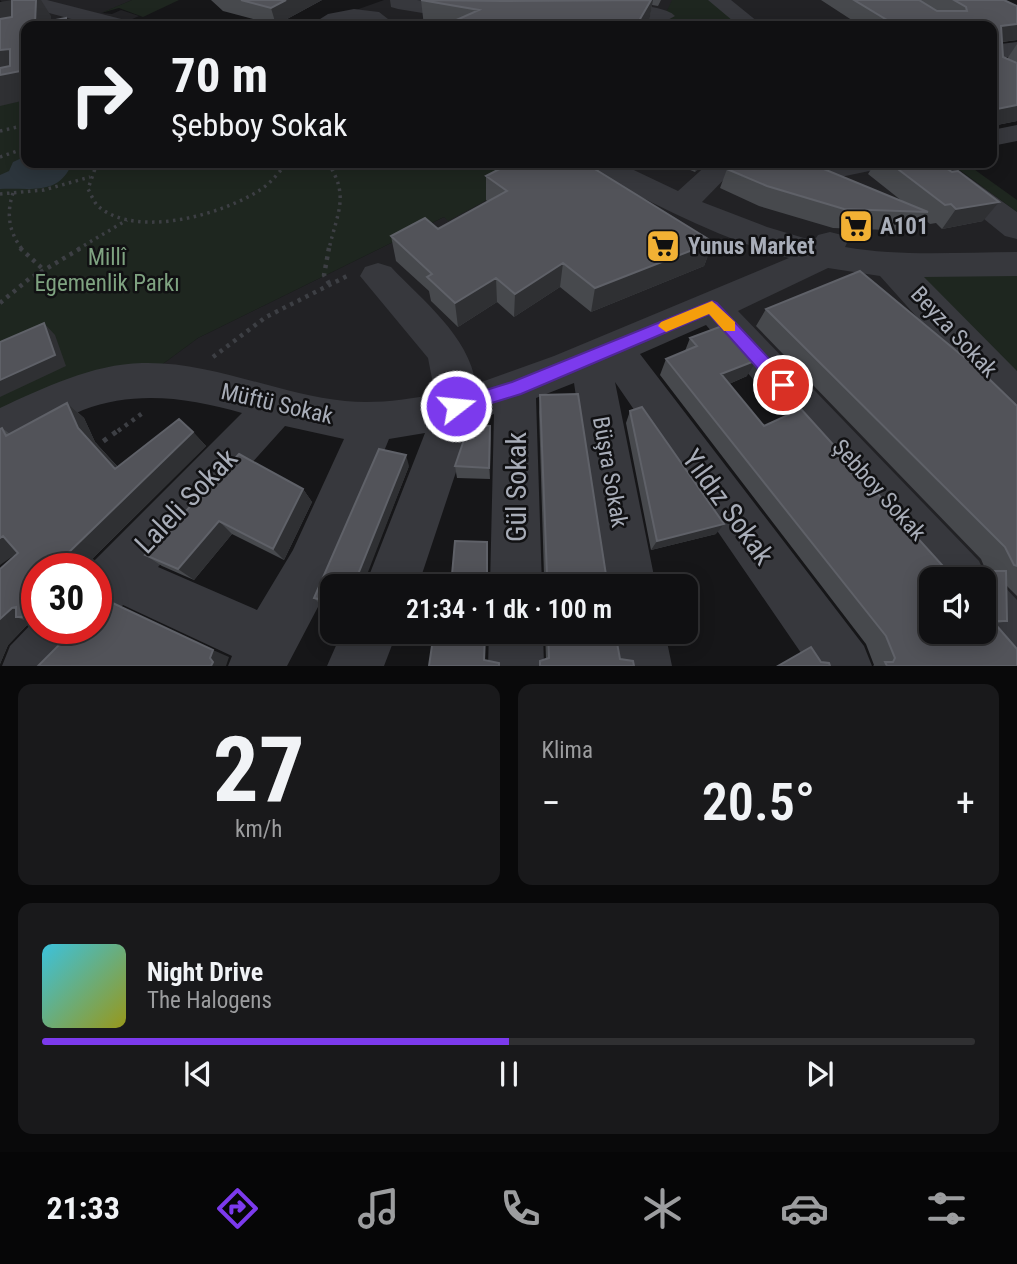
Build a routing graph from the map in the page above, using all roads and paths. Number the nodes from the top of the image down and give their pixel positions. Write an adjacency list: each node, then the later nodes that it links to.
1 (23, 0): 6 (street)
2 (718, 0): 12 (street)
3 (394, 1): 7 (street); 10 (street); 11 (street)
4 (569, 1): 5 (street)
5 (666, 14)
6 (101, 21)
7 (332, 21)
8 (338, 21): 9 (street)
9 (377, 21)
10 (386, 21)
11 (511, 21)
12 (740, 21)
13 (1017, 48): 14 (street)
14 (997, 51)
15 (21, 126): 16 (path)
16 (0, 131)
17 (1017, 133): 18 (street)
18 (997, 137)
19 (21, 150): 20 (path)
20 (0, 157)
21 (94, 168): 30 (path)
22 (282, 168): 34 (path)
23 (331, 168): 42 (path)
24 (607, 168): 36 (street)
25 (635, 168): 33 (street)
26 (720, 168): 33 (street)
27 (781, 168): 28 (street)
28 (839, 168)
29 (937, 168): 35 (street)
30 (90, 177): 31 (path); 34 (path)
31 (13, 193): 32 (path); 40 (path)
32 (1, 194)
33 (691, 194): 36 (street)
34 (128, 220): 40 (path)
35 (1017, 228)
36 (828, 249): 37 (street); 38 (street); 44 (street, Müftü Sokak)
37 (1017, 250)
38 (890, 264): 39 (street); 49 (street, Beyza Sokak)
39 (1017, 264)
40 (44, 270): 43 (path)
41 (378, 276): 50 (street)
42 (330, 285)
43 (0, 303)
44 (712, 307): 46 (street, Müftü Sokak); 55 (street, Şebboy Sokak)
45 (266, 317): 47 (path)
46 (602, 353): 48 (street, Müftü Sokak); 58 (street, Büşra Sokak); 72 (street, Yıldız Sokak)
47 (174, 382): 51 (street, Müftü Sokak); 53 (street, Müftü Sokak); 54 (path)
48 (515, 389): 50 (street, Müftü Sokak); 57 (street, Gül Sokak)
49 (1017, 399)
50 (456, 406): 52 (street, Müftü Sokak); 56 (street)
51 (276, 407): 52 (street, Müftü Sokak); 59 (street, Laleli Sokak)
52 (374, 421): 67 (street)
53 (0, 429)
54 (81, 455)
55 (950, 567)
56 (397, 574)
57 (516, 574)
58 (629, 574)
59 (112, 579)
60 (112, 588): 67 (street)
61 (996, 617): 62 (street)
62 (1017, 641)
63 (50, 644): 68 (street)
64 (365, 644): 69 (street)
65 (516, 644): 70 (street)
66 (640, 644): 71 (street)
67 (262, 655)
68 (30, 666)
69 (355, 666)
70 (516, 666)
71 (644, 666)
72 (844, 666)

